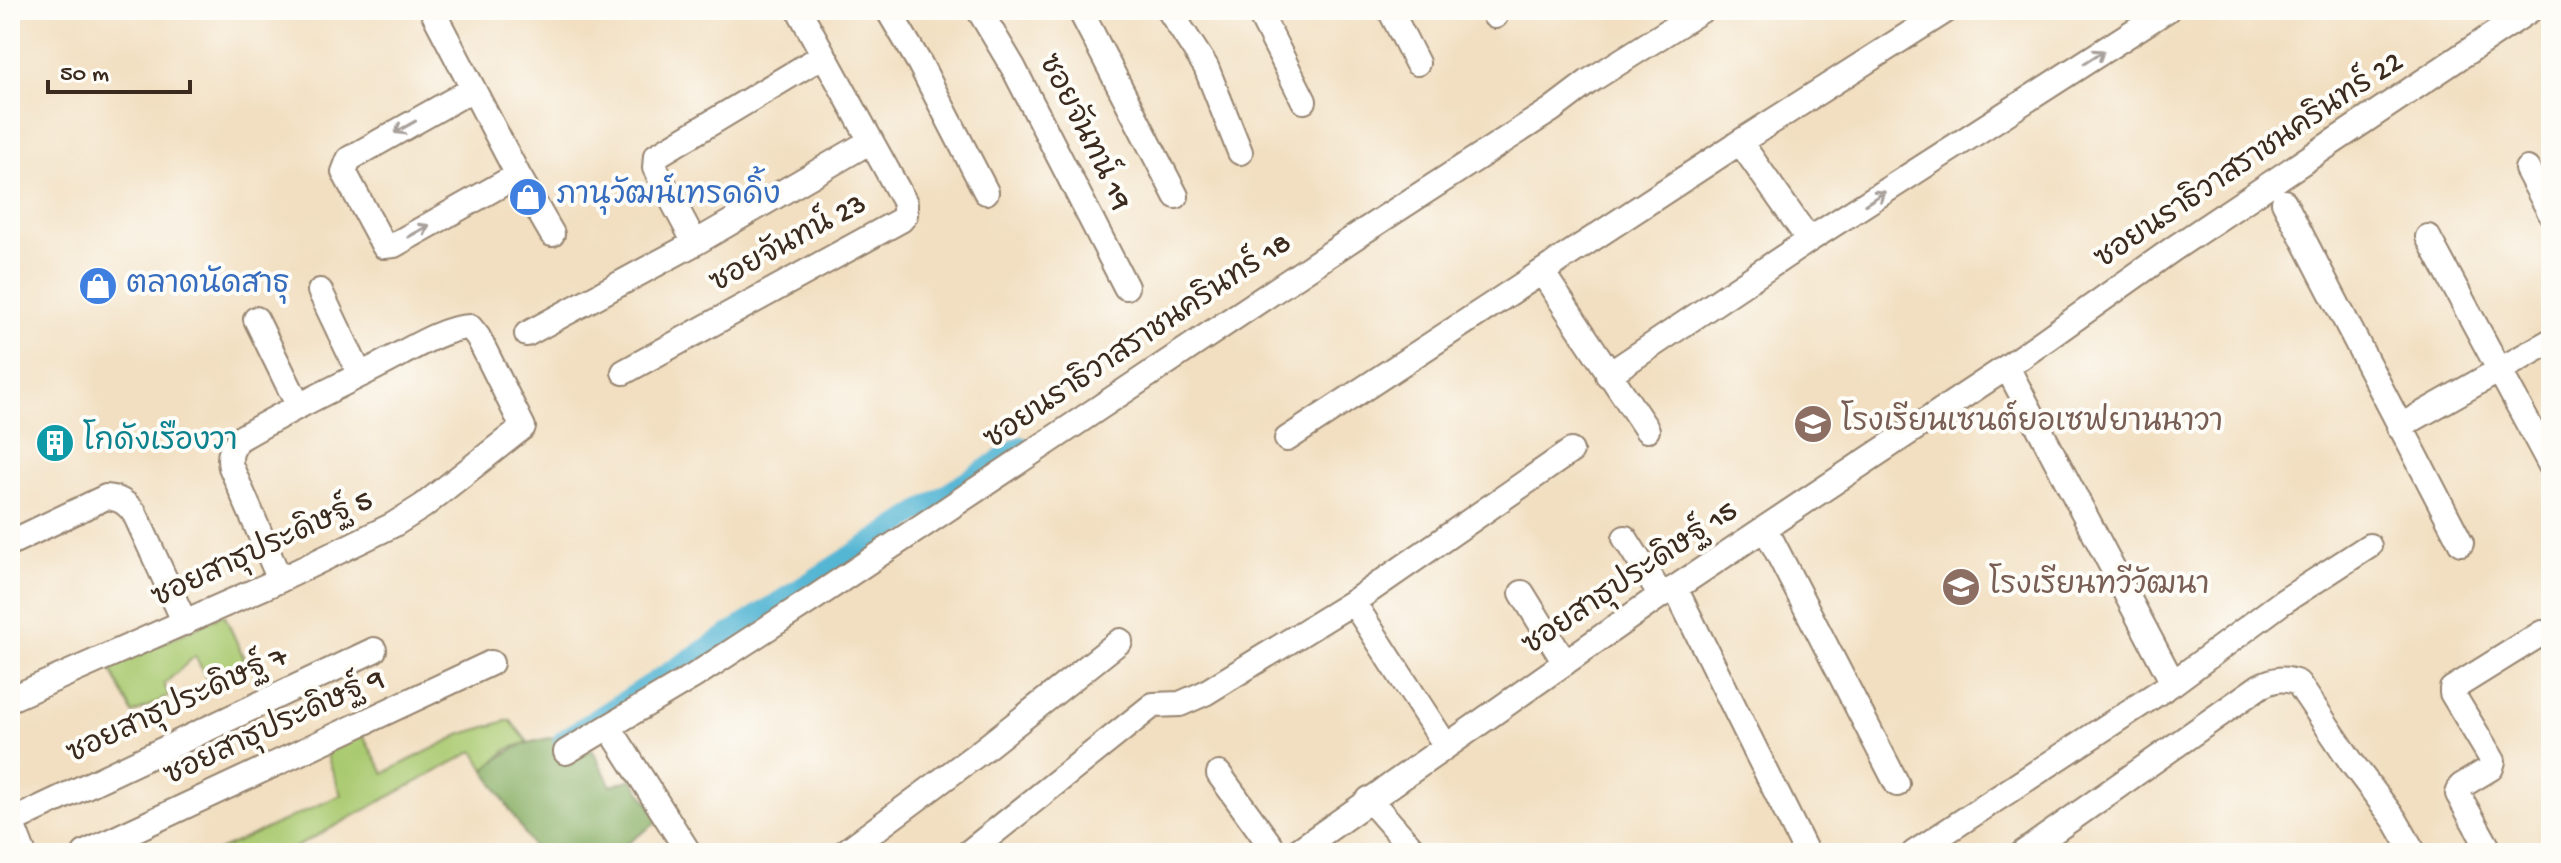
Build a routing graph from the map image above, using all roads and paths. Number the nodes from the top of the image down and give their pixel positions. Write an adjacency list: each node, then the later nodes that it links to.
1 (432, 10): 15 (street)
2 (799, 10): 13 (street, ซอยจันทน์ 23)
3 (888, 10): 22 (street)
4 (979, 10): 31 (street, ซอยจันทน์ 19)
5 (1080, 10): 23 (street)
6 (1169, 10): 19 (street)
7 (1258, 10): 16 (street)
8 (1390, 10): 14 (street)
9 (1702, 10): 64 (street, ซอยนราธิวาสราชนครินทร์ 18)
10 (1947, 10): 18 (street)
11 (2167, 10): 28 (street, one-way to 11)
12 (2530, 10): 36 (street, ซอยนราธิวาสราชนครินทร์ 22)
13 (824, 55): 17 (street, ซอยจันทน์ 23); 29 (street)
14 (1417, 63)
15 (473, 89): 21 (street); 21 (street, one-way to 21)
16 (1304, 101)
17 (869, 142): 29 (street); 38 (street, ซอยจันทน์ 23)
18 (1740, 142): 28 (street); 30 (street)
19 (1240, 152)
20 (2527, 169): 25 (street)
21 (518, 175): 26 (street)
22 (986, 192)
23 (1176, 196)
24 (2284, 202): 42 (street)
25 (2550, 210)
26 (552, 234)
27 (2428, 237): 37 (street)
28 (1809, 240): 40 (street)
29 (695, 243): 34 (street)
30 (1542, 272): 40 (street); 44 (street)
31 (1126, 287)
32 (320, 291): 39 (street)
33 (256, 319): 41 (street)
34 (527, 334)
35 (2551, 341): 37 (street)
36 (2007, 367): 47 (street, ซอยสาธุประดิษฐ์ 15); 62 (street)
37 (2500, 371): 42 (street); 46 (street)
38 (624, 372)
39 (360, 375): 41 (street); 52 (street, ซอยสาธุประดิษฐ์ 5)
40 (1608, 375): 43 (street)
41 (298, 405): 52 (street)
42 (2399, 427): 50 (street)
43 (1647, 430)
44 (1287, 439)
45 (1571, 451): 55 (street)
46 (2551, 466)
47 (1765, 528): 53 (street, ซอยสาธุประดิษฐ์ 15); 68 (street)
48 (1625, 538): 53 (street)
49 (10, 543): 56 (street)
50 (2461, 543)
51 (2369, 546): 62 (street)
52 (280, 580): 56 (street, ซอยสาธุประดิษฐ์ 5)
53 (1668, 592): 61 (street, ซอยสาธุประดิษฐ์ 15); 72 (street)
54 (1522, 593): 61 (street)
55 (1353, 602): 65 (street); 77 (street)
56 (185, 623): 63 (street, ซอยสาธุประดิษฐ์ 5)
57 (2542, 633): 83 (street)
58 (1120, 641): 76 (street)
59 (374, 650): 70 (street, ซอยสาธุประดิษฐ์ 7)
60 (491, 663): 74 (street, ซอยสาธุประดิษฐ์ 9)
61 (1565, 663): 65 (street, ซอยสาธุประดิษฐ์ 15)
62 (2173, 683): 81 (street)
63 (10, 699)
64 (609, 727): 66 (street, ซอยนราธิวาสราชนครินทร์ 18); 75 (street)
65 (1446, 746): 69 (street, ซอยสาธุประดิษฐ์ 15)
66 (566, 752)
67 (1219, 774): 78 (street)
68 (1897, 784)
69 (1369, 799): 79 (street, ซอยสาธุประดิษฐ์ 15); 80 (street)
70 (10, 824): 73 (main road)
71 (2029, 851): 82 (street)
72 (1806, 852)
73 (20, 853)
74 (85, 853)
75 (689, 853)
76 (844, 853)
77 (968, 853)
78 (1276, 853)
79 (1295, 853)
80 (1416, 853)
81 (1914, 853)
82 (2414, 853)
83 (2491, 853)

